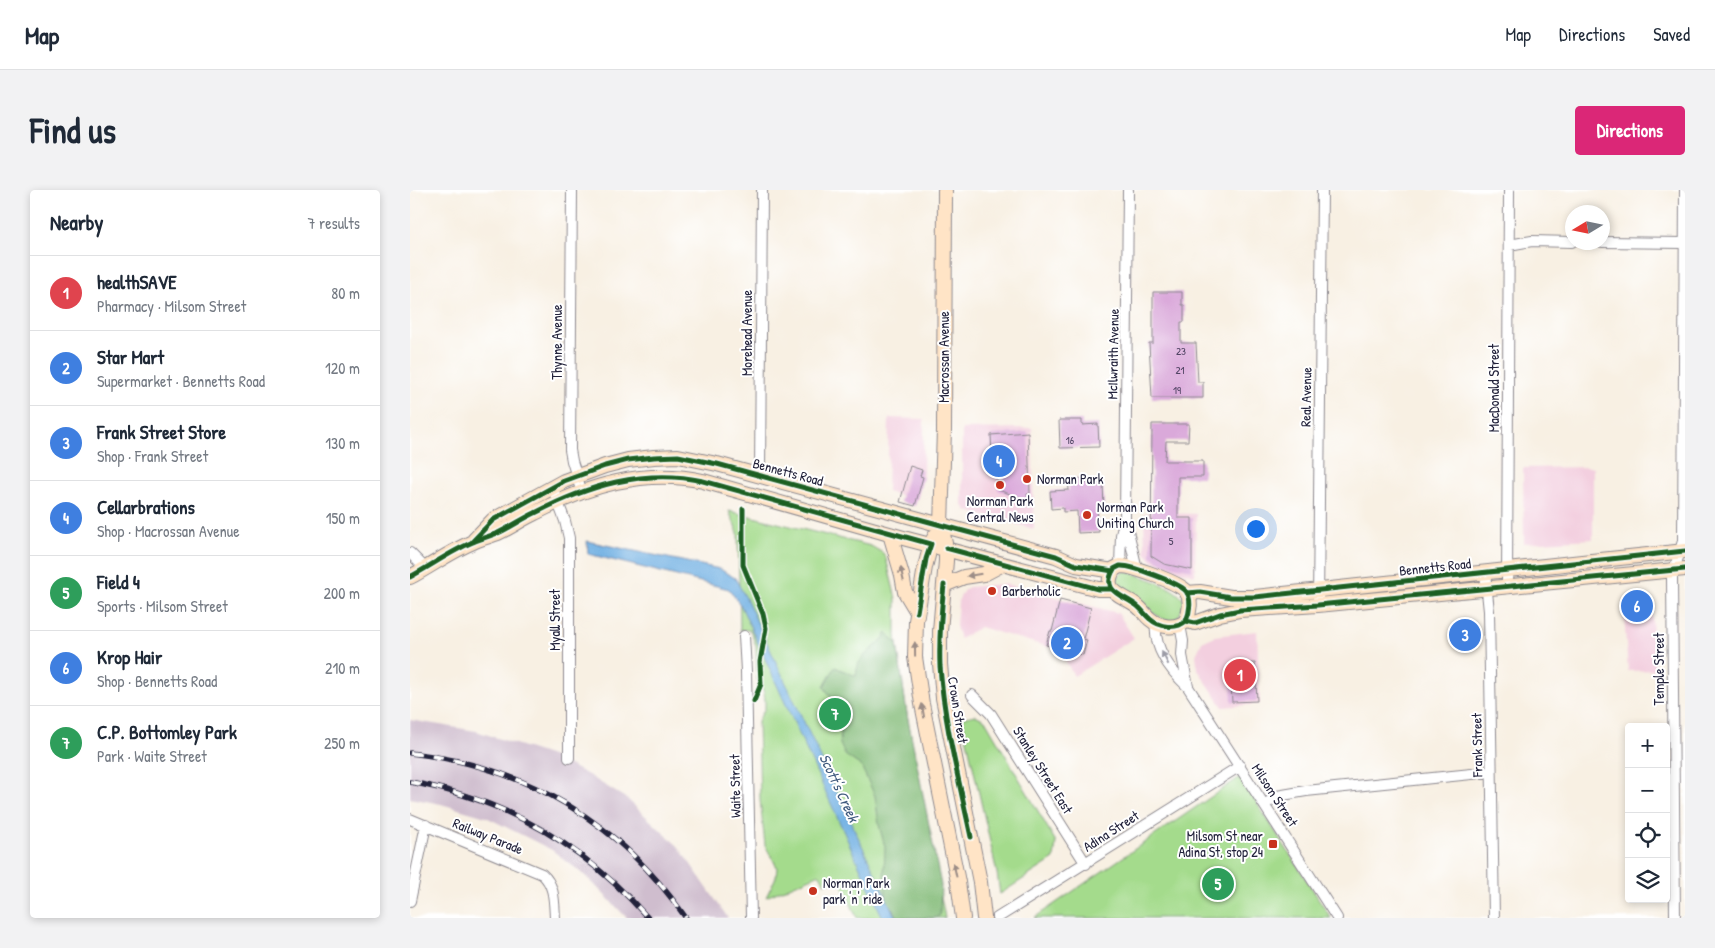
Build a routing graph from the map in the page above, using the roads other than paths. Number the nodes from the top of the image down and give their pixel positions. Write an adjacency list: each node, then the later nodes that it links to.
1 (572, 190): 12 (street, Thynne Avenue)
2 (762, 190): 13 (street, Morehead Avenue)
3 (945, 190): 18 (main road, Macrossan Avenue)
4 (1128, 190): 17 (street, McIlwraith Avenue)
5 (1322, 190): 37 (street, Real Avenue)
6 (1510, 190): 11 (street, MacDonald Street)
7 (1685, 190): 10 (street)
8 (1565, 242): 11 (street)
9 (1610, 242): 10 (street)
10 (1684, 243): 23 (street)
11 (1509, 245): 30 (street, MacDonald Street)
12 (576, 476): 13 (main road, Bennetts Road); 14 (main road, Bennetts Road); 15 (street, Thynne Avenue)
13 (760, 476): 18 (main road, Bennetts Road)
14 (552, 486): 16 (street, Myall Street); 20 (main road, Bennetts Road)
15 (582, 493): 16 (main road, Bennetts Road); 19 (main road, Bennetts Road)
16 (558, 502): 20 (main road, Bennetts Road); 46 (street, Myall Street)
17 (1125, 518): 26 (street, McIlwraith Avenue); 28 (street, McIlwraith Avenue)
18 (941, 525): 21 (main road); 22 (main road, Crown Street); 26 (main road, Bennetts Road)
19 (890, 534): 21 (main road, Bennetts Road); 40 (main road, one-way to 19)
20 (472, 542): 27 (main road, Bennetts Road)
21 (931, 544): 22 (main road, Bennetts Road); 40 (main road)
22 (946, 548): 25 (main road, Bennetts Road); 33 (main road, Crown Street)
23 (1683, 551): 29 (street); 30 (main road, Bennetts Road)
24 (410, 552): 27 (street)
25 (1003, 564): 33 (main road, one-way to 33); 36 (main road, Bennetts Road)
26 (1117, 568): 28 (main road, Bennetts Road); 36 (main road)
27 (426, 569): 32 (main road, Bennetts Road)
28 (1137, 569): 38 (main road, Bennetts Road)
29 (1679, 569): 34 (main road, Bennetts Road); 61 (street, Temple Street)
30 (1506, 570): 31 (main road, Bennetts Road); 34 (street, MacDonald Street)
31 (1485, 573): 35 (street, Frank Street); 37 (main road, Bennetts Road)
32 (410, 577)
33 (944, 585): 57 (main road, Crown Street)
34 (1507, 586): 35 (main road, Bennetts Road)
35 (1487, 588): 39 (main road, Bennetts Road); 48 (street, Frank Street)
36 (1112, 589): 41 (main road)
37 (1318, 590): 38 (main road, Bennetts Road); 39 (street, Real Avenue)
38 (1187, 593): 42 (main road)
39 (1318, 605): 42 (main road, Bennetts Road)
40 (917, 612): 56 (main road, one-way to 40)
41 (1156, 623): 42 (main road, Bennetts Road); 44 (street, Milsom Street, one-way to 41)
42 (1183, 623): 44 (street, Milsom Street)
43 (744, 636): 55 (street, Waite Street)
44 (1188, 687): 47 (street, Milsom Street)
45 (972, 695): 52 (street, Stanley Street East)
46 (569, 758)
47 (1240, 766): 49 (street, Milsom Street); 52 (street, Adina Street)
48 (1491, 772): 49 (street); 60 (street, Frank Street)
49 (1264, 805): 59 (street, Milsom Street)
50 (410, 819): 51 (street, Railway Parade)
51 (426, 825): 53 (street); 54 (street, Railway Parade)
52 (1086, 864): 58 (street, Adina Street)
53 (410, 901)
54 (555, 918)
55 (751, 918)
56 (963, 918)
57 (984, 918)
58 (998, 918)
59 (1337, 918)
60 (1494, 918)
61 (1675, 918)

